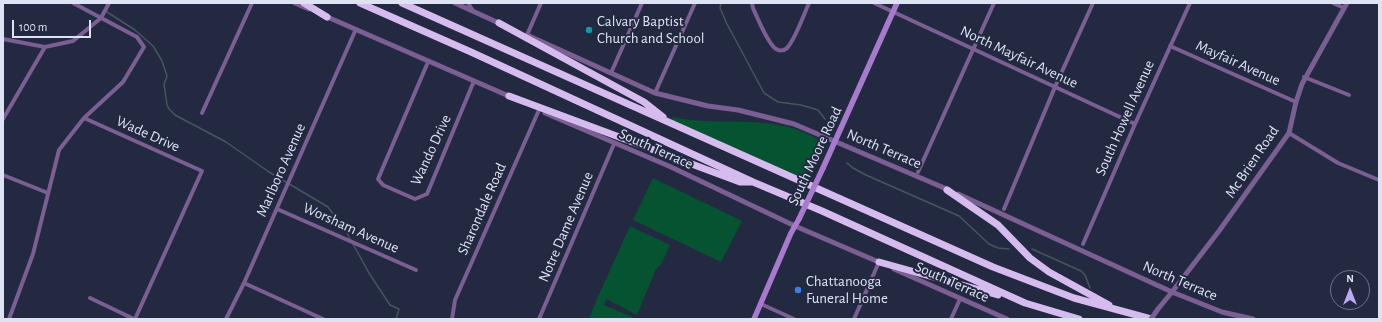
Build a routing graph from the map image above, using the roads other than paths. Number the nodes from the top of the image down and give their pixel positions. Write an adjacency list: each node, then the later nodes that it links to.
1 (73, 3): 25 (street)
2 (109, 3): 25 (street)
3 (252, 3): 43 (street)
4 (295, 3): 24 (street, South Terrace)
5 (304, 3): 24 (highway)
6 (360, 3): 54 (highway)
7 (402, 3): 46 (highway)
8 (455, 3): 22 (street, North Terrace)
9 (468, 3): 22 (street)
10 (541, 3): 28 (street)
11 (642, 3): 34 (street)
12 (695, 3): 38 (street)
13 (752, 3): 14 (street)
14 (809, 3)
15 (874, 3): 23 (street)
16 (897, 3): 23 (main road, South Moore Road)
17 (994, 3): 32 (street)
18 (1093, 3): 37 (street)
19 (1190, 3): 30 (street, South Howell Avenue)
20 (1333, 3): 21 (street)
21 (1346, 6): 35 (street, Mc Brien Road)
22 (475, 12): 26 (street, North Terrace)
23 (893, 12): 32 (street, North Mayfair Avenue); 49 (main road, South Moore Road)
24 (327, 17): 27 (street, South Terrace)
25 (101, 18): 31 (street); 44 (street)
26 (499, 23): 28 (street, North Terrace); 46 (highway)
27 (356, 29): 33 (street, South Terrace); 57 (street, Marlboro Avenue)
28 (527, 35): 34 (street, North Terrace)
29 (3, 40): 31 (street)
30 (1170, 46): 41 (street, Mayfair Avenue); 47 (street, South Howell Avenue)
31 (45, 47): 45 (street)
32 (974, 49): 37 (street, North Mayfair Avenue); 51 (street)
33 (428, 62): 36 (street, South Terrace); 36 (street, Wando Drive)
34 (611, 73): 38 (street, North Terrace)
35 (1304, 77): 39 (street); 41 (street, Mc Brien Road)
36 (474, 81): 40 (street, South Terrace)
37 (1055, 86): 47 (street, North Mayfair Avenue); 58 (street)
38 (654, 93): 49 (street, North Terrace)
39 (1349, 95)
40 (509, 96): 42 (street, South Terrace); 54 (highway)
41 (1296, 102): 48 (street, Mc Brien Road)
42 (539, 110): 50 (street, South Terrace); 75 (street, Sharondale Road)
43 (202, 113)
44 (84, 118): 56 (street); 72 (street, Wade Drive)
45 (3, 119)
46 (670, 123): 69 (highway)
47 (1135, 124): 60 (street, South Howell Avenue)
48 (1289, 133): 53 (street); 64 (street, Mc Brien Road)
49 (835, 142): 55 (street, North Terrace); 59 (main road, South Moore Road, bridge)
50 (614, 144): 59 (street, South Terrace); 76 (street, Notre Dame Avenue)
51 (918, 172)
52 (3, 175): 56 (street)
53 (1379, 180)
54 (754, 182): 67 (highway)
55 (947, 190): 64 (street, North Terrace); 69 (highway)
56 (48, 194): 71 (street)
57 (276, 209): 62 (street, Worsham Avenue); 63 (street, Marlboro Avenue)
58 (1004, 209)
59 (795, 226): 61 (street, South Terrace); 68 (main road, South Moore Road)
60 (1083, 244)
61 (879, 262): 66 (street, South Terrace); 67 (highway); 79 (street)
62 (416, 270)
63 (244, 283): 70 (street); 73 (street, Marlboro Avenue)
64 (1172, 292): 83 (street, Mc Brien Road, bridge); 84 (street, North Terrace)
65 (90, 298): 72 (street)
66 (960, 299): 80 (street); 81 (street, South Terrace)
67 (1025, 303): 82 (highway)
68 (761, 304): 77 (main road, South Moore Road); 78 (street)
69 (1120, 311): 83 (highway)
70 (313, 317): 74 (street)
71 (10, 319)
72 (135, 319)
73 (226, 319)
74 (323, 319)
75 (452, 319)
76 (539, 319)
77 (754, 319)
78 (794, 319)
79 (854, 319)
80 (951, 319)
81 (1006, 319)
82 (1079, 319)
83 (1151, 319)
84 (1253, 319)

